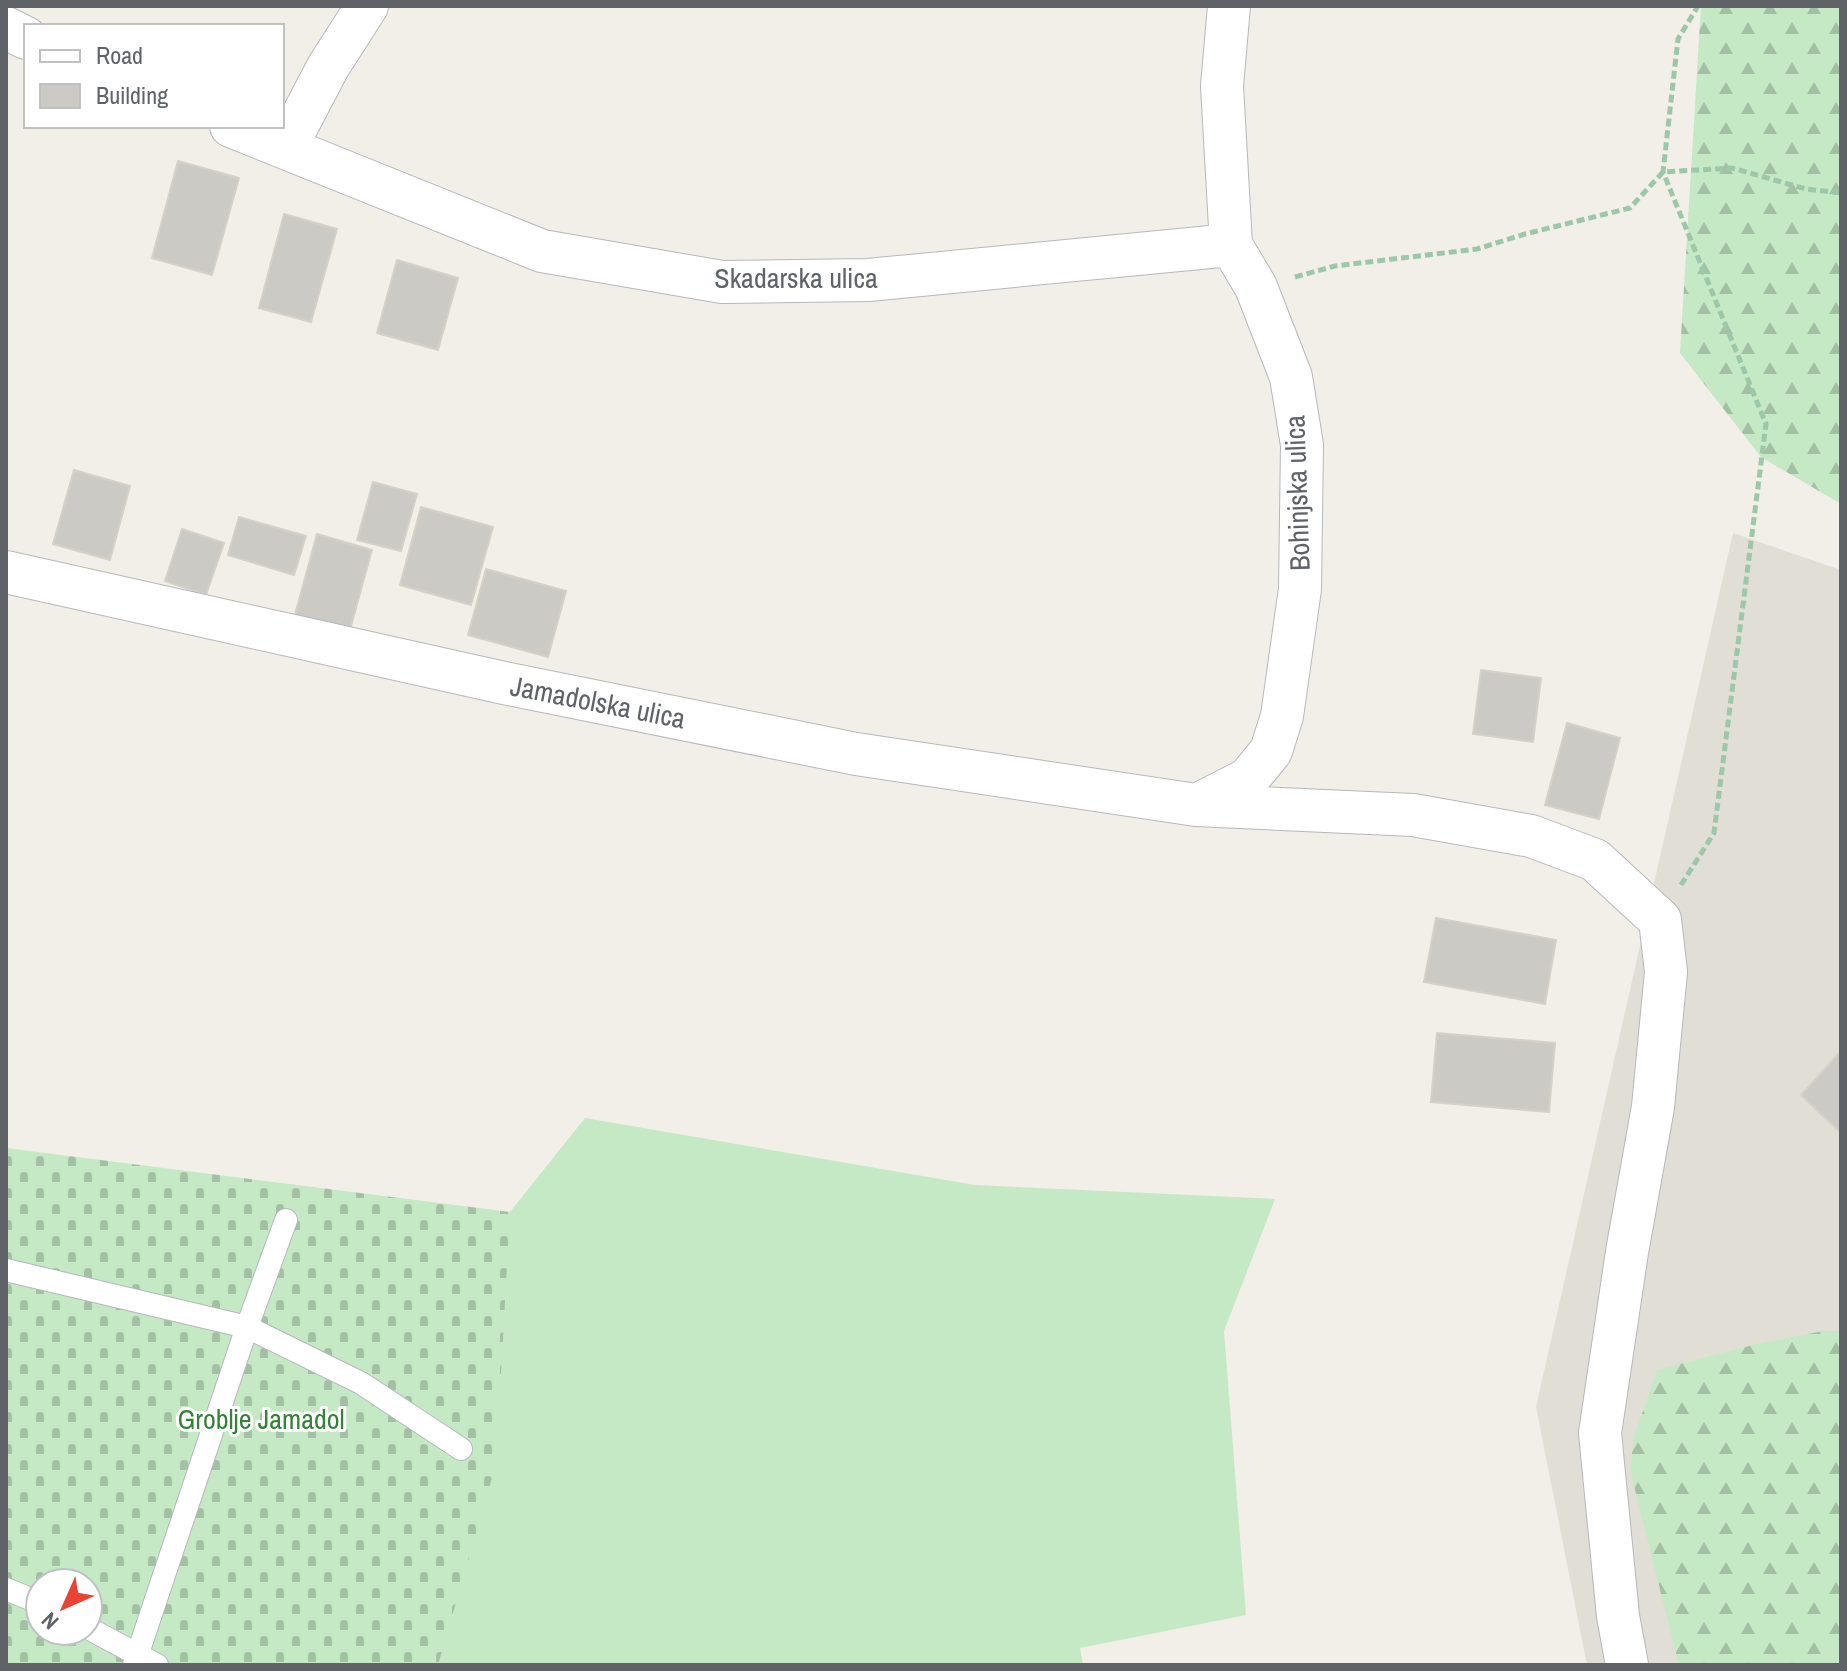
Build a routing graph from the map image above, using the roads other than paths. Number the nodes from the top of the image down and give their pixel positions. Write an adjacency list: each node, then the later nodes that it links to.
1 (367, 6): 6 (street)
2 (1229, 6): 7 (street, Bohinjska ulica)
3 (6, 28): 4 (street)
4 (24, 37)
5 (236, 128): 6 (street, Skadarska ulica)
6 (286, 147): 7 (street, Skadarska ulica)
7 (1231, 245): 9 (street, Bohinjska ulica)
8 (6, 572): 9 (street, Jamadolska ulica)
9 (1196, 805): 16 (street, Jamadolska ulica)
10 (286, 1220): 12 (lane)
11 (6, 1270): 12 (lane)
12 (247, 1327): 13 (lane); 15 (lane)
13 (461, 1449)
14 (104, 1638): 15 (lane)
15 (144, 1662)
16 (1627, 1665)

